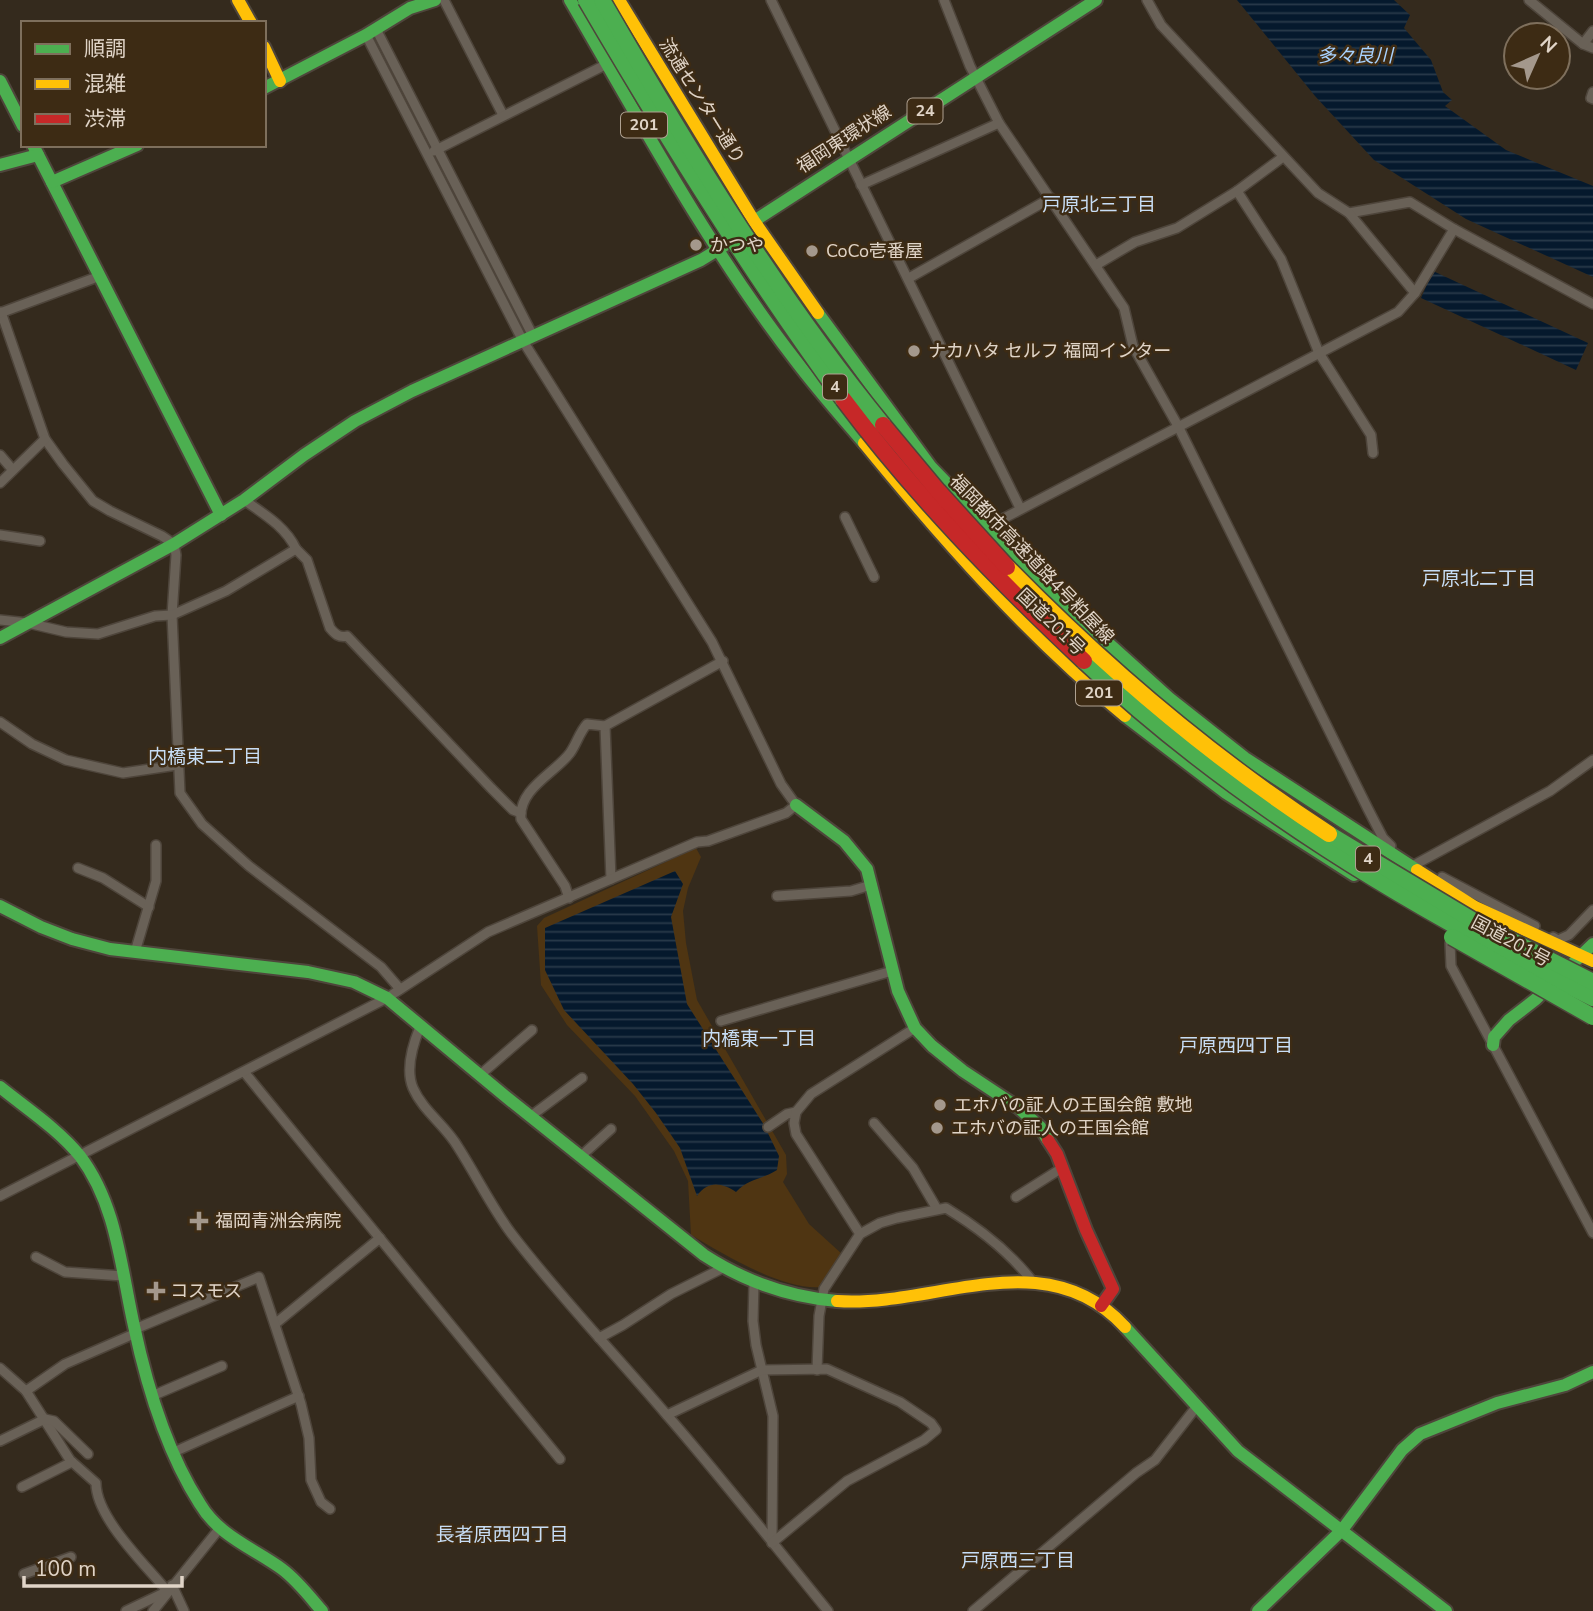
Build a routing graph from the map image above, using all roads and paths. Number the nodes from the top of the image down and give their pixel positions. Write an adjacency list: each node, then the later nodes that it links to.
1 (238, 0): 14 (main road)
2 (435, 0): 13 (main road)
3 (444, 0): 27 (street)
4 (570, 0): 20 (main road, 201)
5 (586, 0): 85 (main road, 福岡都市高速道路4号粕屋線 / 4, bridge)
6 (602, 0): 88 (main road, 福岡都市高速道路4号粕屋線 / 4, bridge)
7 (619, 0): 42 (main road, 流通センター通り / 201)
8 (771, 0): 35 (street)
9 (944, 0): 21 (street)
10 (1096, 0): 21 (main road, 福岡東環状線 / 24)
11 (1147, 0): 34 (street)
12 (1529, 0): 17 (street)
13 (408, 4): 15 (main road)
14 (250, 21)
15 (371, 32): 23 (main road); 31 (street); 33 (street)
16 (1593, 32): 17 (street)
17 (1583, 44): 18 (street)
18 (1593, 48)
19 (266, 51): 23 (main road)
20 (607, 64): 27 (street); 44 (main road, 201)
21 (976, 78): 29 (street); 35 (main road, 福岡東環状線 / 24)
22 (0, 81): 28 (main road)
23 (280, 81): 24 (main road)
24 (266, 87)
25 (1593, 92): 26 (street)
26 (1593, 99)
27 (503, 116): 31 (street)
28 (21, 122)
29 (999, 123): 38 (street); 40 (street)
30 (131, 147): 37 (main road)
31 (437, 149): 33 (street); 51 (street)
32 (35, 150): 36 (main road); 37 (main road)
33 (428, 155): 51 (street)
34 (1283, 157): 39 (street); 41 (street)
35 (848, 159): 38 (street); 42 (main road, 福岡東環状線 / 24)
36 (0, 165)
37 (52, 182): 46 (main road)
38 (861, 186): 47 (street)
39 (1237, 191): 45 (street); 52 (street)
40 (1051, 198): 45 (street); 47 (street)
41 (1349, 214): 43 (street); 48 (street)
42 (754, 221): 44 (main road, 福岡東環状線); 63 (main road, 国道201号 / 201)
43 (1454, 229): 48 (street); 49 (street)
44 (720, 249): 51 (main road, 福岡東環状線); 99 (main road, 国道201号 / 201)
45 (1096, 265): 53 (street)
46 (100, 276): 50 (street); 61 (main road)
47 (909, 278): 60 (street)
48 (1415, 293): 52 (street)
49 (1593, 304)
50 (0, 312): 54 (street)
51 (528, 338): 59 (main road, 福岡東環状線); 73 (street)
52 (1319, 352): 53 (street); 55 (street)
53 (1178, 426): 60 (street); 81 (street)
54 (45, 439): 57 (street); 66 (street)
55 (1373, 453)
56 (0, 455): 57 (street)
57 (12, 469): 58 (street)
58 (0, 483)
59 (244, 500): 61 (main road, 福岡東環状線); 67 (street)
60 (1020, 508): 63 (street)
61 (221, 515): 66 (main road, 福岡東環状線)
62 (845, 517): 68 (street)
63 (989, 526): 95 (main road, 国道201号 / 201)
64 (0, 535): 65 (street)
65 (40, 541)
66 (174, 544): 69 (street); 71 (main road, 福岡東環状線)
67 (296, 549): 69 (street); 79 (street)
68 (874, 577)
69 (172, 615): 71 (street); 77 (street)
70 (0, 620): 71 (street)
71 (29, 623): 72 (main road, 福岡東環状線)
72 (0, 638)
73 (723, 661): 75 (street); 78 (street)
74 (0, 722): 77 (street)
75 (605, 726): 79 (street); 83 (street)
76 (1593, 760): 81 (street)
77 (177, 765): 100 (street)
78 (796, 805): 83 (street); 84 (main road)
79 (521, 813): 87 (street)
80 (156, 845): 90 (street)
81 (1416, 864): 91 (street)
82 (78, 868): 90 (street)
83 (611, 879): 87 (street)
84 (871, 885): 86 (street); 97 (main road)
85 (1387, 887): 101 (main road, bridge); 103 (main road, bridge)
86 (777, 896)
87 (569, 898): 100 (street)
88 (1441, 904): 96 (main road, bridge); 98 (main road, 福岡都市高速道路4号粕屋線 / 4, bridge)
89 (0, 906): 94 (main road)
90 (149, 907): 94 (street)
91 (1593, 910)
92 (1450, 943): 108 (street)
93 (1593, 944): 95 (main road)
94 (135, 952): 100 (main road)
95 (1587, 958): 99 (main road)
96 (1593, 970)
97 (892, 971): 104 (street); 106 (main road)
98 (1593, 982)
99 (1552, 984): 102 (main road, 国道201号 / 201); 108 (main road)
100 (394, 993): 105 (main road); 109 (street)
101 (1593, 998)
102 (1593, 1004)
103 (1593, 1017)
104 (721, 1021)
105 (420, 1027): 110 (main road); 136 (street)
106 (915, 1028): 113 (street); 120 (main road)
107 (532, 1030): 110 (street)
108 (1493, 1045): 124 (street)
109 (245, 1073): 118 (street); 126 (street)
110 (480, 1075): 114 (main road)
111 (582, 1078): 114 (street)
112 (0, 1087): 118 (main road)
113 (796, 1112): 116 (street); 125 (street)
114 (531, 1116): 119 (main road)
115 (874, 1123): 123 (street)
116 (768, 1126)
117 (611, 1129): 119 (street)
118 (79, 1156): 121 (street); 129 (main road)
119 (580, 1157): 128 (main road)
120 (1062, 1168): 122 (street); 133 (main road)
121 (0, 1196)
122 (1016, 1197)
123 (937, 1209): 125 (street); 131 (street)
124 (1593, 1233)
125 (860, 1234): 132 (street)
126 (380, 1238): 134 (street); 151 (street)
127 (36, 1257): 129 (street)
128 (725, 1268): 130 (main road); 136 (street)
129 (123, 1276): 135 (main road)
130 (754, 1282): 132 (main road); 139 (street)
131 (1033, 1282): 132 (main road); 133 (main road)
132 (822, 1300): 140 (street)
133 (1101, 1306): 145 (main road)
134 (275, 1324): 135 (street); 144 (street)
135 (135, 1331): 142 (street); 143 (main road)
136 (599, 1338): 146 (street)
137 (222, 1366): 143 (street)
138 (0, 1368): 142 (street)
139 (762, 1370): 140 (street); 146 (street); 157 (street)
140 (817, 1370): 157 (street)
141 (1593, 1372): 156 (main road)
142 (26, 1391): 147 (street)
143 (152, 1396): 149 (main road)
144 (299, 1396): 149 (street); 154 (street)
145 (1196, 1406): 156 (main road); 166 (street)
146 (667, 1415): 157 (street)
147 (45, 1419): 148 (street); 150 (street); 152 (street)
148 (0, 1441)
149 (174, 1452): 155 (main road)
150 (88, 1454)
151 (560, 1460)
152 (72, 1462): 153 (street); 160 (street)
153 (22, 1487)
154 (330, 1510)
155 (219, 1529): 160 (street); 164 (main road)
156 (1342, 1530): 167 (main road); 168 (main road)
157 (772, 1542): 165 (street)
158 (71, 1557): 159 (street)
159 (24, 1574)
160 (170, 1588): 161 (street); 162 (street); 163 (street)
161 (126, 1611)
162 (153, 1611)
163 (184, 1611)
164 (322, 1611)
165 (828, 1611)
166 (973, 1611)
167 (1258, 1611)
168 (1446, 1611)

